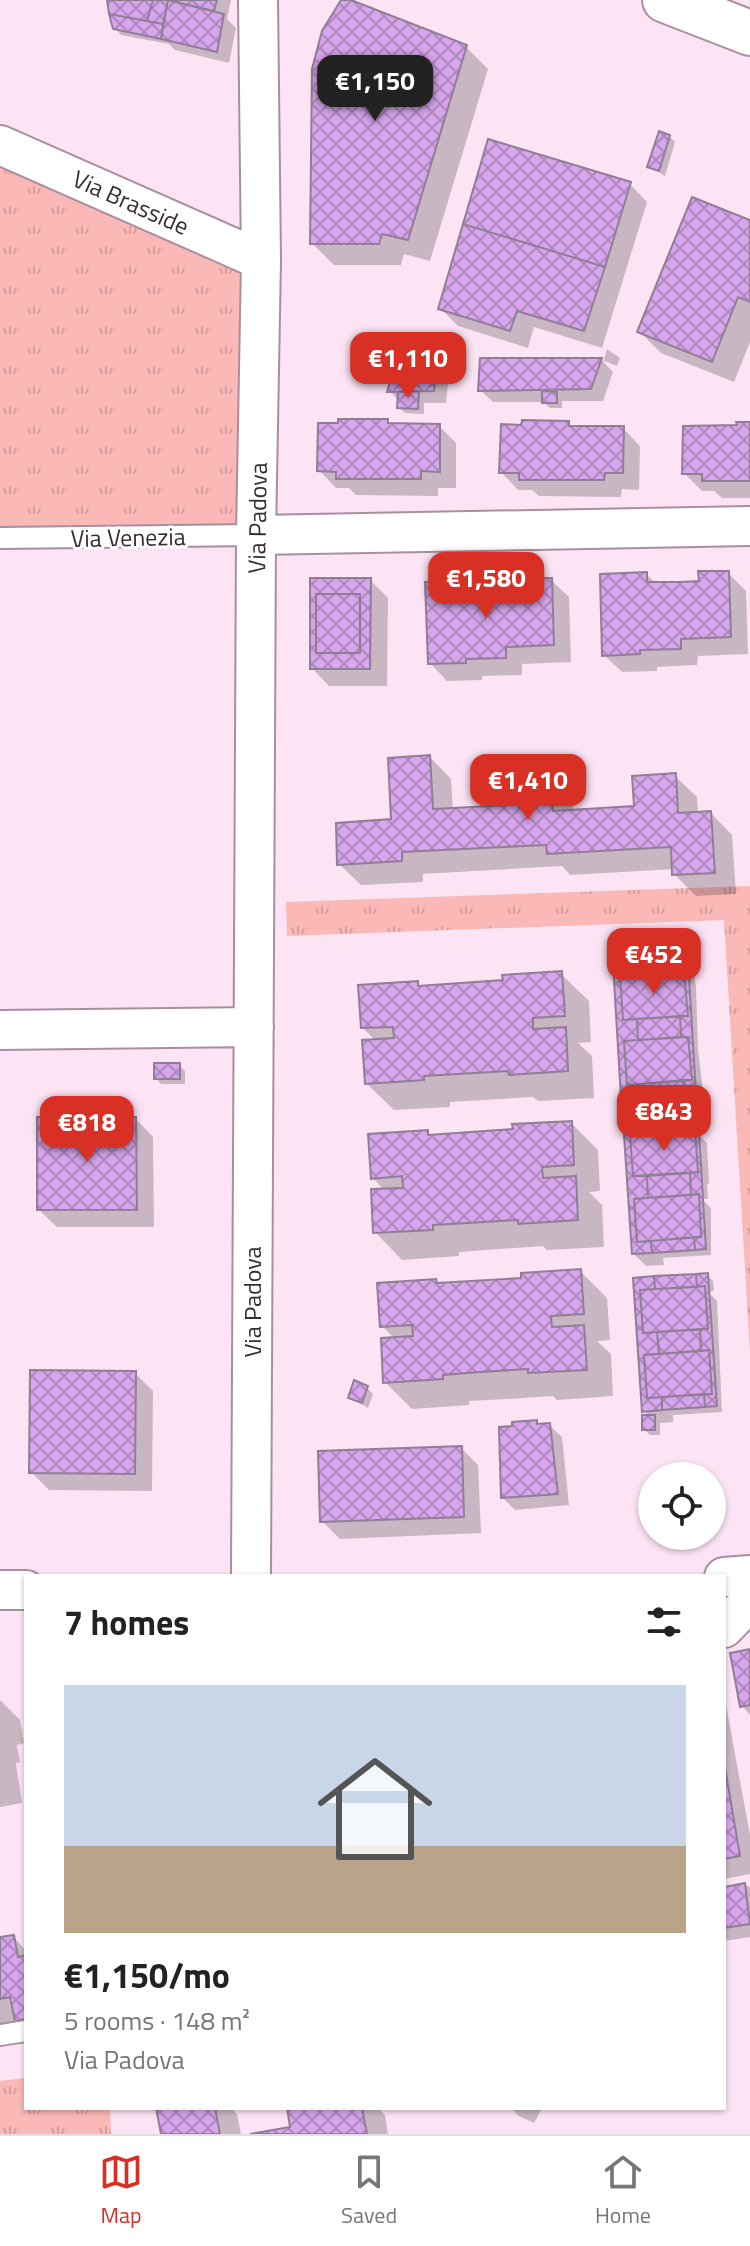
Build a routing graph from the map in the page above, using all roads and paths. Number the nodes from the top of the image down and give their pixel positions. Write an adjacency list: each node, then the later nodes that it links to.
1 (665, 0): 3 (main road)
2 (261, 3): 5 (street, Via Padova)
3 (750, 33)
4 (0, 145): 5 (street, Via Brasside)
5 (261, 260): 7 (street, Via Padova)
6 (750, 526): 7 (street)
7 (256, 535): 8 (lane, Via Venezia); 9 (street, Via Padova)
8 (0, 538)
9 (254, 1027): 10 (street); 11 (street, Via Padova)
10 (0, 1030)
11 (251, 1574)
12 (750, 1575): 13 (street)
13 (726, 1577)
14 (0, 1590): 15 (street)
15 (24, 1590)
16 (750, 1601): 17 (street)
17 (726, 1626)
18 (24, 2031): 19 (lane)
19 (0, 2035)

